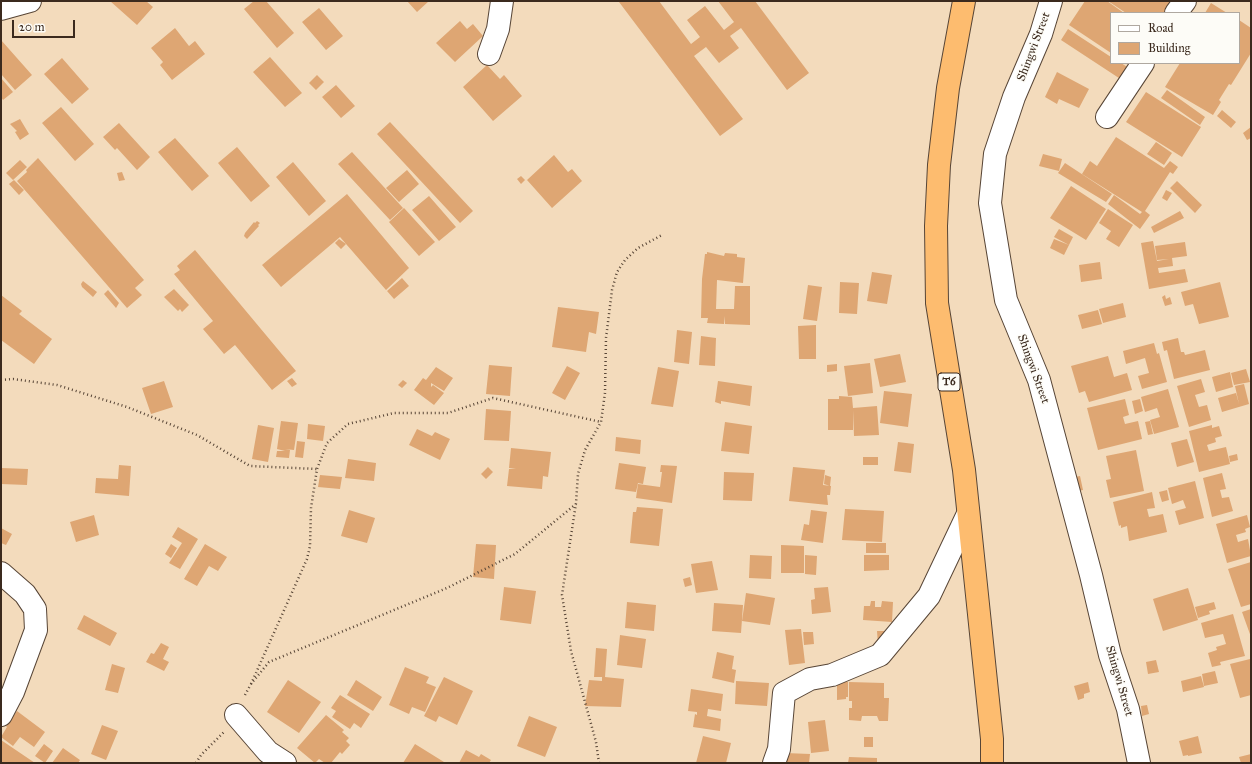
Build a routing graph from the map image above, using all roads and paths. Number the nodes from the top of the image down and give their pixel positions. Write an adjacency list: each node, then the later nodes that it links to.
1 (30, 1): 6 (street)
2 (502, 1): 8 (street)
3 (964, 1): 16 (highway, T6)
4 (1051, 1): 26 (street, Shingwi Street)
5 (1185, 1): 7 (street)
6 (1, 9)
7 (1177, 12)
8 (489, 54)
9 (1142, 64): 10 (street)
10 (1107, 117)
11 (662, 235): 13 (path)
12 (1, 380): 14 (path)
13 (601, 422): 14 (path); 15 (path)
14 (317, 469): 18 (path)
15 (576, 503): 18 (path); 23 (path)
16 (967, 516): 24 (street); 25 (highway, T6)
17 (1, 573): 19 (street)
18 (251, 684): 20 (path)
19 (1, 714)
20 (236, 714): 21 (path); 22 (street)
21 (196, 763)
22 (285, 763)
23 (599, 763)
24 (774, 763)
25 (992, 763)
26 (1139, 763)

